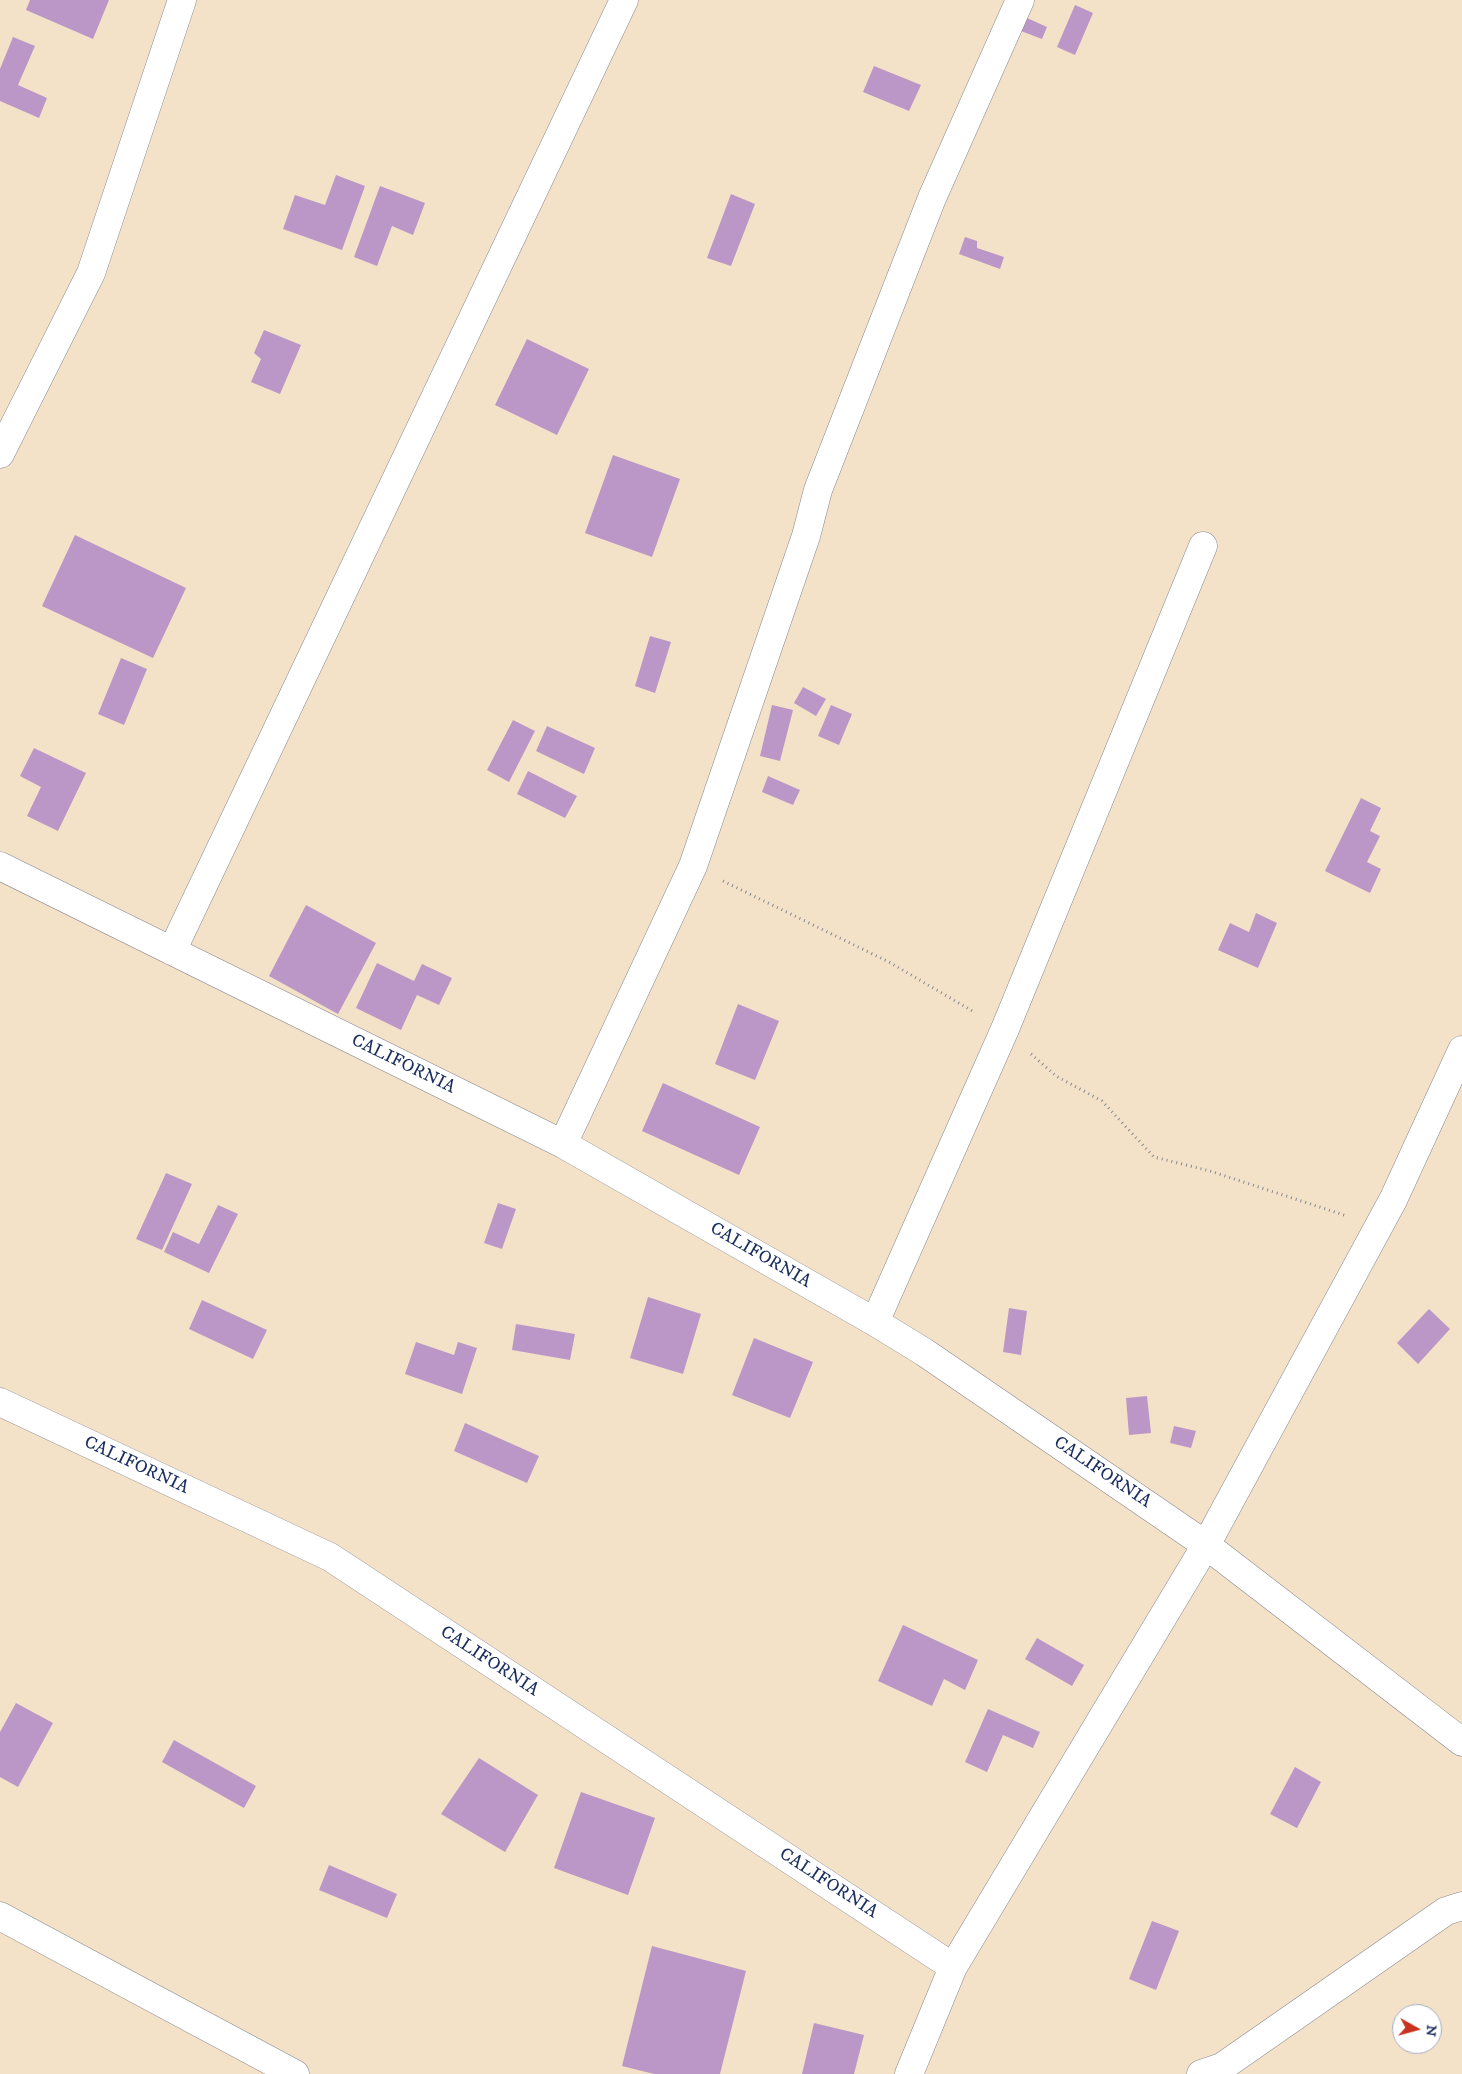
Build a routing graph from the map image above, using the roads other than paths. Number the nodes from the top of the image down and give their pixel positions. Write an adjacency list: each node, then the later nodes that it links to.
1 (182, 0): 4 (street)
2 (624, 0): 7 (street)
3 (1020, 0): 9 (street)
4 (0, 454)
5 (1203, 546): 10 (street)
6 (0, 866): 7 (street, CALIFORNIA)
7 (172, 951): 9 (street, CALIFORNIA)
8 (1462, 1050): 12 (street)
9 (563, 1144): 10 (street, CALIFORNIA)
10 (875, 1322): 12 (street, CALIFORNIA)
11 (0, 1402): 16 (street, CALIFORNIA)
12 (1206, 1545): 13 (street, CALIFORNIA); 16 (street)
13 (1462, 1742)
14 (1462, 1906): 19 (street)
15 (0, 1916): 17 (street)
16 (953, 1967): 18 (street)
17 (294, 2074)
18 (909, 2074)
19 (1201, 2074)

